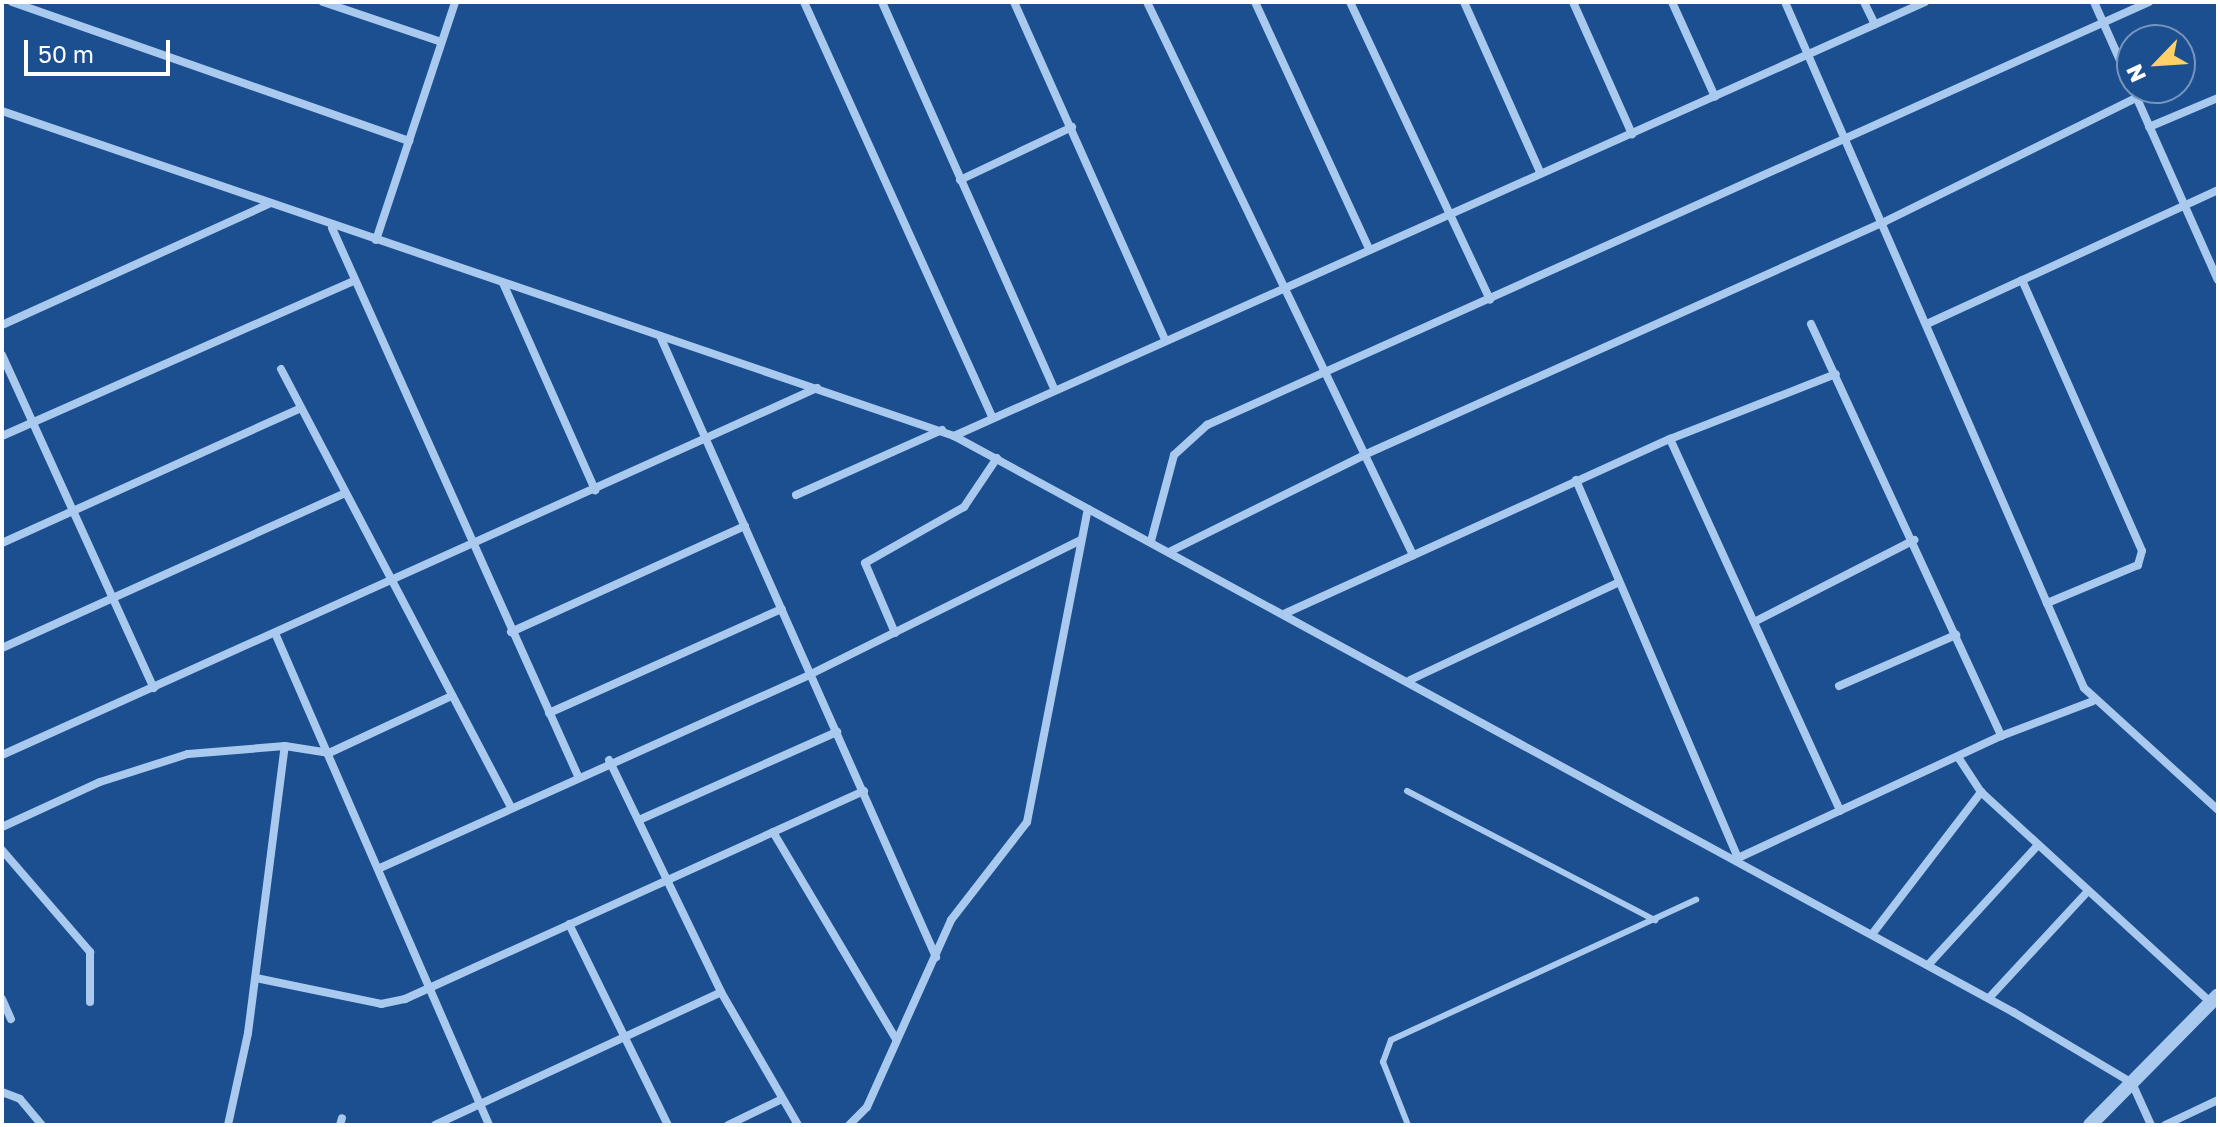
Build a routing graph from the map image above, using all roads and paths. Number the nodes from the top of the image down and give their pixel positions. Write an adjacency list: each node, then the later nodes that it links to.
1 (12, 2): 32 (street)
2 (323, 2): 20 (street)
3 (455, 2): 20 (street)
4 (804, 2): 61 (street)
5 (1014, 2): 28 (street)
6 (1147, 2): 47 (street)
7 (1255, 2): 42 (street)
8 (1350, 2): 38 (street)
9 (1464, 2): 33 (street)
10 (1573, 2): 30 (street)
11 (1672, 2): 23 (street)
12 (1785, 2): 22 (street)
13 (1864, 2): 19 (street)
14 (1925, 2): 19 (street)
15 (2094, 2): 18 (street)
16 (2149, 2): 18 (street)
17 (884, 3): 34 (street)
18 (2102, 23): 21 (street); 31 (street)
19 (1875, 25): 22 (street)
20 (441, 42): 32 (street)
21 (2116, 54)
22 (1809, 56): 23 (street); 31 (street)
23 (1715, 97): 30 (street)
24 (2218, 98): 29 (street)
25 (2124, 104): 39 (street)
26 (2139, 104): 29 (street)
27 (2, 111): 36 (street)
28 (1072, 127): 34 (street); 53 (street)
29 (2149, 127): 37 (street)
30 (1632, 134): 33 (street)
31 (1846, 138): 39 (street); 48 (street)
32 (409, 141): 41 (street)
33 (1541, 174): 38 (street)
34 (960, 180): 59 (street)
35 (2218, 190): 37 (street)
36 (269, 204): 40 (street); 51 (street)
37 (2185, 205): 43 (street); 44 (street)
38 (1446, 215): 42 (street); 48 (street)
39 (1884, 222): 49 (street); 68 (street)
40 (332, 228): 41 (street); 45 (street)
41 (376, 240): 46 (street)
42 (1369, 249): 47 (street)
43 (2022, 280): 49 (street); 87 (street)
44 (2218, 280)
45 (353, 281): 62 (street); 81 (street)
46 (503, 283): 52 (street); 71 (street)
47 (1281, 287): 53 (street); 57 (street)
48 (1490, 300): 57 (street)
49 (1929, 323): 87 (street)
50 (1811, 324): 56 (street)
51 (2, 325)
52 (660, 336): 58 (street); 66 (street)
53 (1165, 339): 59 (street)
54 (2, 355): 62 (street)
55 (281, 369): 60 (street)
56 (1836, 374): 67 (street); 78 (street)
57 (1327, 375): 68 (street); 79 (street)
58 (818, 387): 63 (street); 66 (street)
59 (1054, 389): 61 (street)
60 (301, 408): 72 (street); 75 (street)
61 (992, 416): 65 (street)
62 (34, 421): 64 (street); 75 (street)
63 (942, 430): 65 (street); 73 (street)
64 (2, 436)
65 (954, 436): 69 (street)
66 (706, 439): 71 (street); 76 (street)
67 (1670, 439): 70 (street); 90 (street)
68 (1364, 455): 82 (street); 83 (street)
69 (997, 458): 74 (street); 93 (street)
70 (1576, 480): 83 (street); 84 (street)
71 (595, 490): 81 (street)
72 (346, 493): 85 (street); 86 (street)
73 (796, 495)
74 (1088, 509): 77 (street); 79 (street)
75 (74, 510): 80 (street); 86 (street)
76 (745, 526): 88 (street); 91 (street)
77 (1081, 540): 93 (street); 130 (street)
78 (1914, 540): 90 (street); 94 (street)
79 (1151, 541): 82 (street)
80 (2, 543)
81 (471, 547): 85 (street); 91 (street)
82 (1169, 552): 89 (street)
83 (1413, 555): 89 (street)
84 (1619, 582): 97 (street); 122 (street)
85 (393, 583): 92 (street); 100 (street)
86 (113, 598): 95 (street); 99 (street)
87 (2047, 603): 101 (street)
88 (782, 609): 96 (street); 102 (street)
89 (1286, 613): 97 (street)
90 (1756, 621): 116 (street)
91 (511, 632): 102 (street)
92 (275, 633): 99 (street); 106 (street)
93 (895, 633): 96 (street)
94 (1956, 635): 98 (street); 104 (street)
95 (2, 648)
96 (811, 674): 103 (street); 109 (street)
97 (1410, 680): 122 (street)
98 (1839, 686)
99 (154, 688): 107 (street)
100 (452, 696): 106 (street); 114 (street)
101 (2093, 701): 104 (street); 115 (street)
102 (549, 713): 110 (street)
103 (837, 732): 111 (street); 117 (street)
104 (2001, 736): 108 (street)
105 (285, 746): 106 (street); 118 (street); 132 (street)
106 (329, 753): 123 (street)
107 (2, 755)
108 (1958, 757): 113 (street); 116 (street)
109 (609, 760): 110 (street); 117 (street)
110 (578, 776): 114 (street)
111 (864, 791): 119 (street); 130 (street)
112 (1407, 791): 127 (lane)
113 (1981, 792): 120 (street); 129 (street)
114 (511, 807): 123 (street)
115 (2218, 810)
116 (1840, 811): 122 (street)
117 (639, 820): 124 (street)
118 (2, 827)
119 (773, 832): 124 (street); 141 (street)
120 (2038, 845): 125 (street); 131 (street)
121 (2, 850): 138 (street)
122 (1738, 858): 129 (street)
123 (380, 868): 133 (street)
124 (667, 881): 128 (street); 134 (street)
125 (2088, 891): 135 (street); 137 (street)
126 (1696, 900): 127 (lane)
127 (1655, 920): 155 (lane)
128 (569, 924): 133 (street); 140 (street)
129 (1873, 933): 131 (street)
130 (936, 957): 141 (street)
131 (1929, 964): 135 (street)
132 (256, 978): 133 (street); 148 (street)
133 (428, 987): 146 (street)
134 (721, 992): 140 (street); 144 (street)
135 (1989, 998): 142 (street)
136 (2, 999): 139 (street)
137 (2214, 999): 142 (street)
138 (90, 1002)
139 (11, 1019)
140 (623, 1038): 146 (street); 151 (street)
141 (896, 1039): 154 (street)
142 (2132, 1083): 156 (street); 157 (street)
143 (2, 1092): 147 (street)
144 (782, 1099): 152 (street); 153 (street)
145 (2218, 1100): 158 (street)
146 (479, 1105): 149 (street); 150 (street)
147 (42, 1125)
148 (228, 1125)
149 (435, 1125)
150 (489, 1125)
151 (668, 1125)
152 (728, 1125)
153 (798, 1125)
154 (849, 1125)
155 (1408, 1125)
156 (2090, 1125)
157 (2151, 1125)
158 (2165, 1125)

